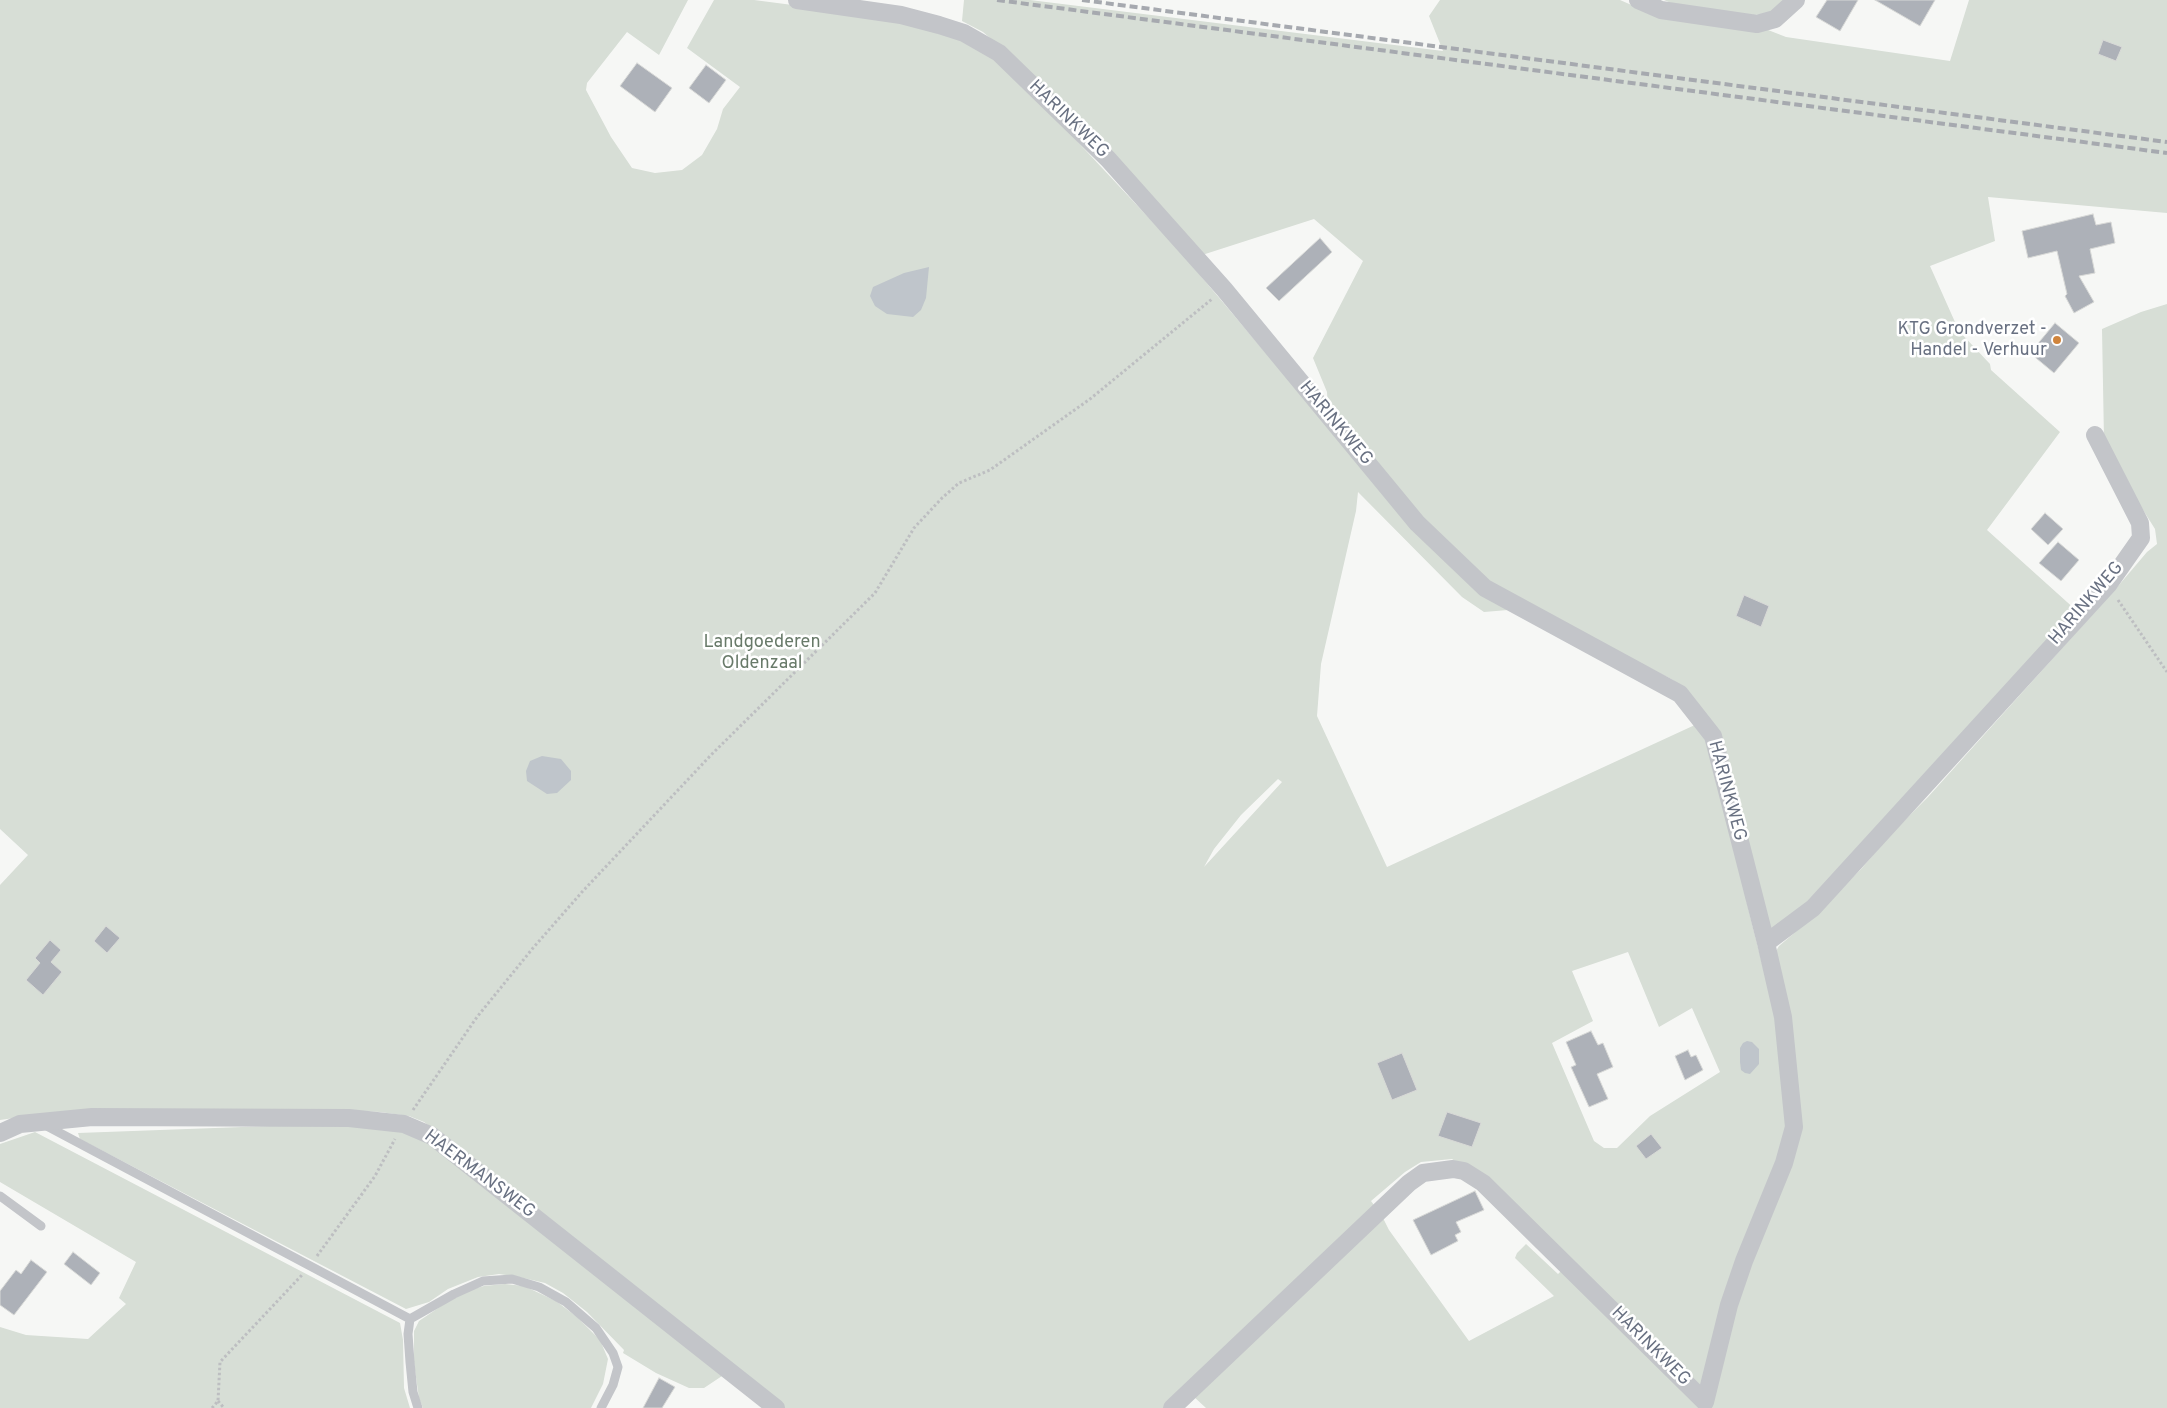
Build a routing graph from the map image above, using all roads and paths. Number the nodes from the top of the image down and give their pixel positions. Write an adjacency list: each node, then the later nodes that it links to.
1 (797, 0): 4 (street, HARINKWEG)
2 (1638, 0): 3 (street)
3 (1796, 0)
4 (1224, 289): 8 (street, HARINKWEG); 10 (path)
5 (2095, 435): 6 (street, HARINKWEG)
6 (2108, 585): 7 (path); 8 (street, HARINKWEG)
7 (2167, 672)
8 (1766, 943): 20 (street, HARINKWEG)
9 (38, 1122): 10 (street, HAERMANSWEG); 11 (street, HAERMANSWEG); 14 (lane)
10 (404, 1124): 19 (street, HAERMANSWEG)
11 (0, 1132)
12 (0, 1196): 13 (lane)
13 (41, 1226)
14 (410, 1319): 17 (lane); 18 (lane)
15 (212, 1408): 16 (path)
16 (224, 1408)
17 (418, 1408)
18 (602, 1408)
19 (776, 1408)
20 (1172, 1408)

